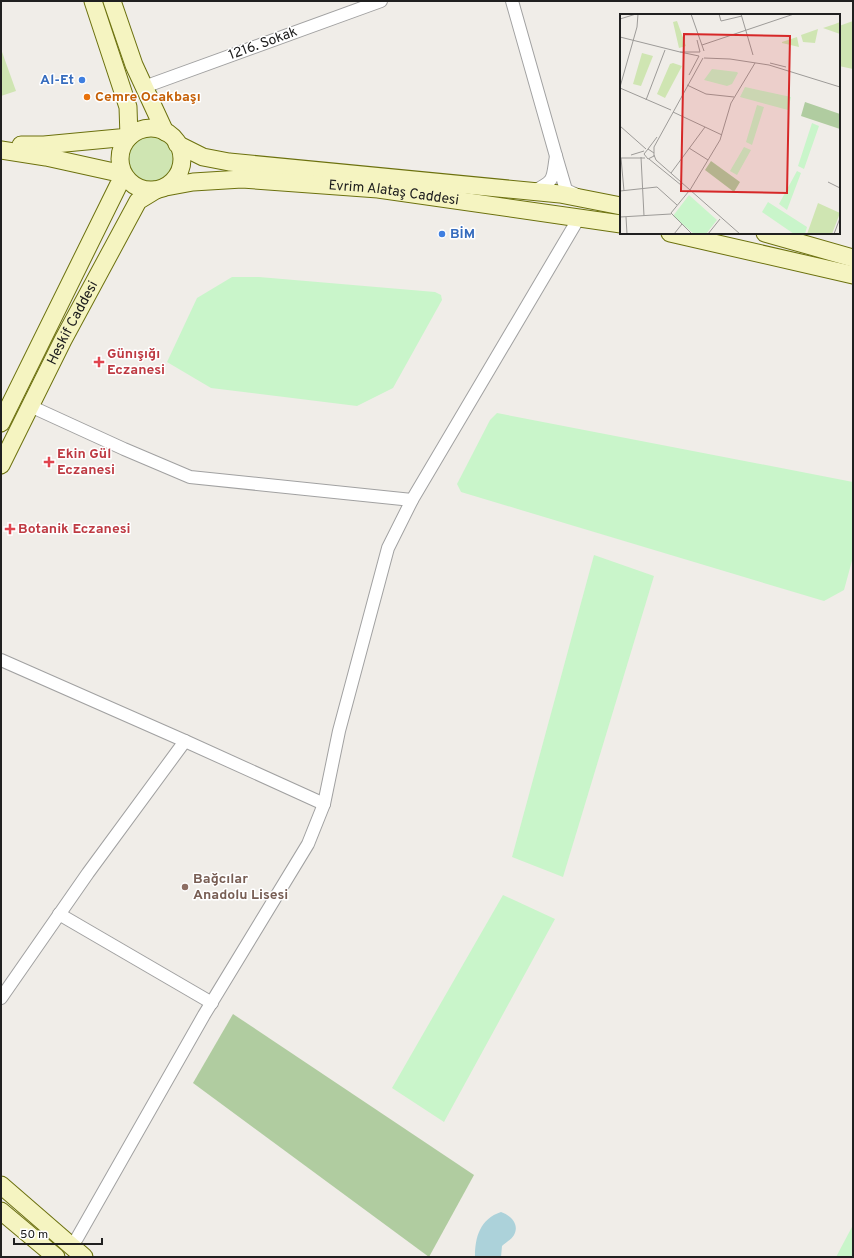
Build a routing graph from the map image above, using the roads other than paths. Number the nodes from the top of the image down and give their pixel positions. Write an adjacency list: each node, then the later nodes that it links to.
1 (93, 1): 7 (main road)
2 (112, 1): 5 (main road)
3 (381, 1): 5 (street, 1216. Sokak)
4 (512, 1): 11 (street)
5 (144, 87): 6 (main road)
6 (165, 132): 7 (main road); 8 (main road)
7 (129, 137): 9 (main road); 12 (main road)
8 (177, 144): 13 (main road); 14 (main road, Evrim Alataş Caddesi)
9 (1, 145)
10 (1, 150): 12 (main road)
11 (556, 156): 14 (street); 15 (street)
12 (123, 174): 13 (main road); 24 (main road)
13 (161, 188): 17 (main road, Evrim Alataş Caddesi); 23 (main road, Heskif Caddesi)
14 (534, 192): 15 (main road, Evrim Alataş Caddesi)
15 (585, 199): 16 (main road, Evrim Alataş Caddesi)
16 (620, 206)
17 (580, 216): 18 (main road, Evrim Alataş Caddesi); 26 (street)
18 (620, 224)
19 (674, 234): 22 (main road)
20 (769, 234): 21 (main road)
21 (853, 258)
22 (853, 275)
23 (30, 406): 25 (main road, Heskif Caddesi); 26 (street)
24 (1, 423)
25 (1, 465)
26 (412, 500): 29 (street)
27 (1, 660): 28 (street)
28 (186, 741): 29 (street); 30 (street)
29 (324, 804): 32 (street)
30 (59, 914): 31 (street); 32 (street)
31 (1, 998)
32 (212, 1003): 35 (street)
33 (1, 1186): 35 (main road)
34 (1, 1211): 36 (main road)
35 (78, 1252)
36 (56, 1257)

